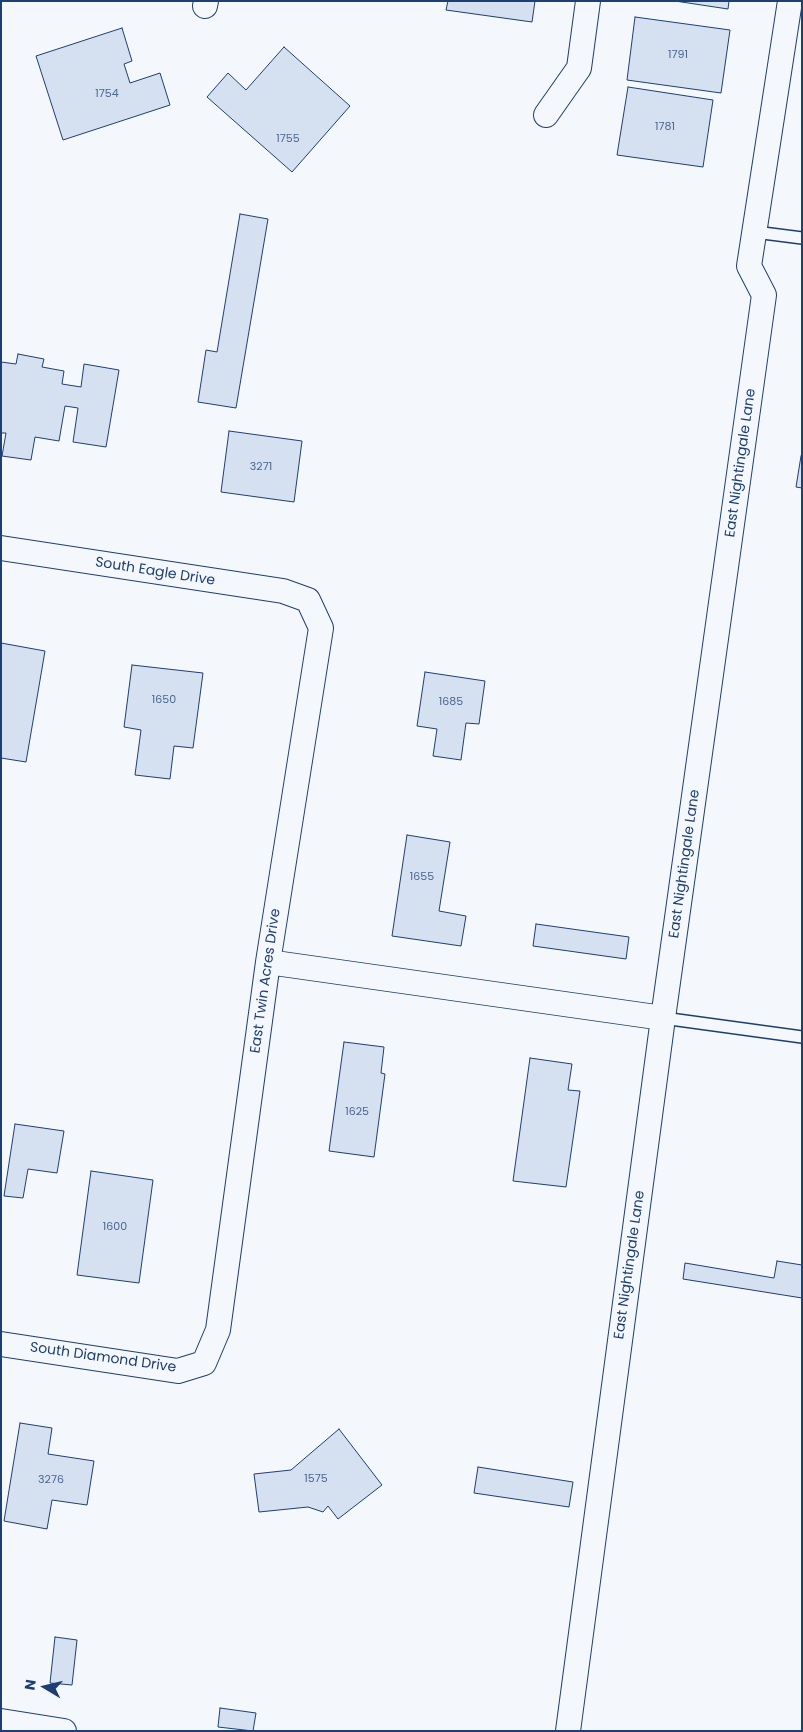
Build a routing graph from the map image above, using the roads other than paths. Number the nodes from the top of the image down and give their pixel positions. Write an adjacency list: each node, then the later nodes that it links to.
1 (588, 1): 3 (street)
2 (790, 1): 4 (street, East Nightingale Lane)
3 (546, 115)
4 (754, 232): 5 (lane); 9 (street, East Nightingale Lane)
5 (802, 238)
6 (1, 548): 7 (street, South Eagle Drive)
7 (308, 600): 8 (street, East Twin Acres Drive)
8 (268, 962): 9 (street); 12 (street, East Twin Acres Drive)
9 (663, 1018): 10 (lane); 15 (street, East Nightingale Lane)
10 (802, 1037)
11 (1, 1344): 12 (street, South Diamond Drive)
12 (204, 1363)
13 (1, 1721): 14 (street)
14 (64, 1731)
15 (568, 1731)

